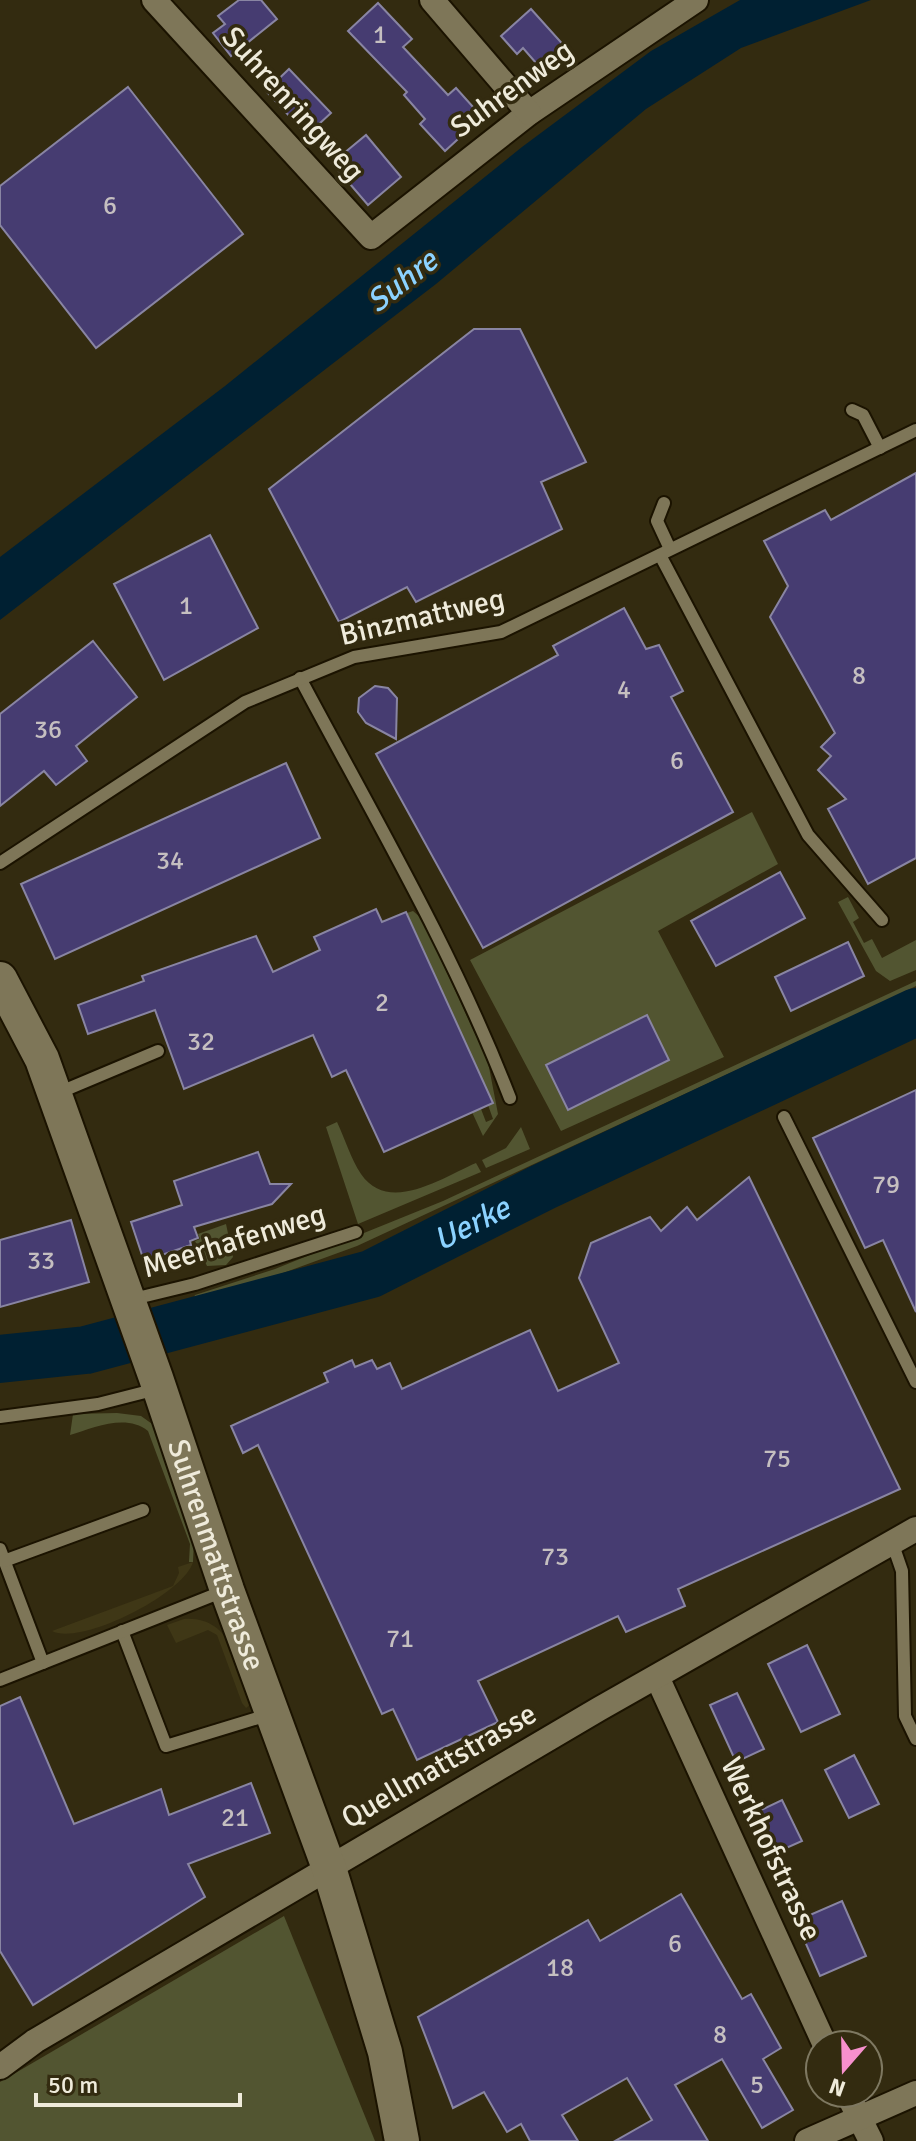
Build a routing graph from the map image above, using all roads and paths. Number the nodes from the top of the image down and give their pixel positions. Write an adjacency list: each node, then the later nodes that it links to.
1 (432, 0): 4 (street)
2 (696, 0): 4 (street, Suhrenweg)
3 (170, 5): 5 (street, Suhrenringweg)
4 (529, 113): 5 (street, Suhrenweg)
5 (371, 237)
6 (852, 410): 8 (lane)
7 (916, 430): 8 (lane, Binzmattweg)
8 (880, 448): 10 (lane, Binzmattweg)
9 (664, 503): 10 (lane)
10 (665, 552): 11 (lane, Binzmattweg); 13 (lane)
11 (300, 678): 12 (lane, Binzmattweg); 17 (lane)
12 (0, 863)
13 (882, 920)
14 (0, 979): 16 (street, Suhrenmattstrasse)
15 (158, 1051): 16 (lane)
16 (55, 1094): 20 (street, Suhrenmattstrasse)
17 (510, 1098)
18 (784, 1117): 21 (lane)
19 (356, 1232): 20 (lane, Meerhafenweg)
20 (130, 1307): 22 (street, Suhrenmattstrasse)
21 (916, 1382)
22 (158, 1383): 23 (lane); 28 (street, Suhrenmattstrasse)
23 (0, 1417)
24 (143, 1510): 27 (lane)
25 (916, 1529): 26 (street, Quellmattstrasse)
26 (892, 1542): 31 (street, Quellmattstrasse); 34 (lane)
27 (2, 1555): 30 (lane)
28 (227, 1590): 29 (lane); 33 (street, Suhrenmattstrasse)
29 (122, 1631): 30 (lane); 33 (lane)
30 (43, 1663): 32 (lane)
31 (658, 1679): 35 (street, Quellmattstrasse); 36 (street, Werkhofstrasse)
32 (0, 1680)
33 (272, 1714): 35 (street, Suhrenmattstrasse)
34 (916, 1739)
35 (329, 1868): 37 (street, Quellmattstrasse); 41 (street, Suhrenmattstrasse)
36 (818, 2029)
37 (0, 2067)
38 (916, 2093): 40 (street)
39 (854, 2109): 40 (street)
40 (859, 2119): 42 (street); 43 (street)
41 (402, 2141)
42 (807, 2141)
43 (871, 2141)

